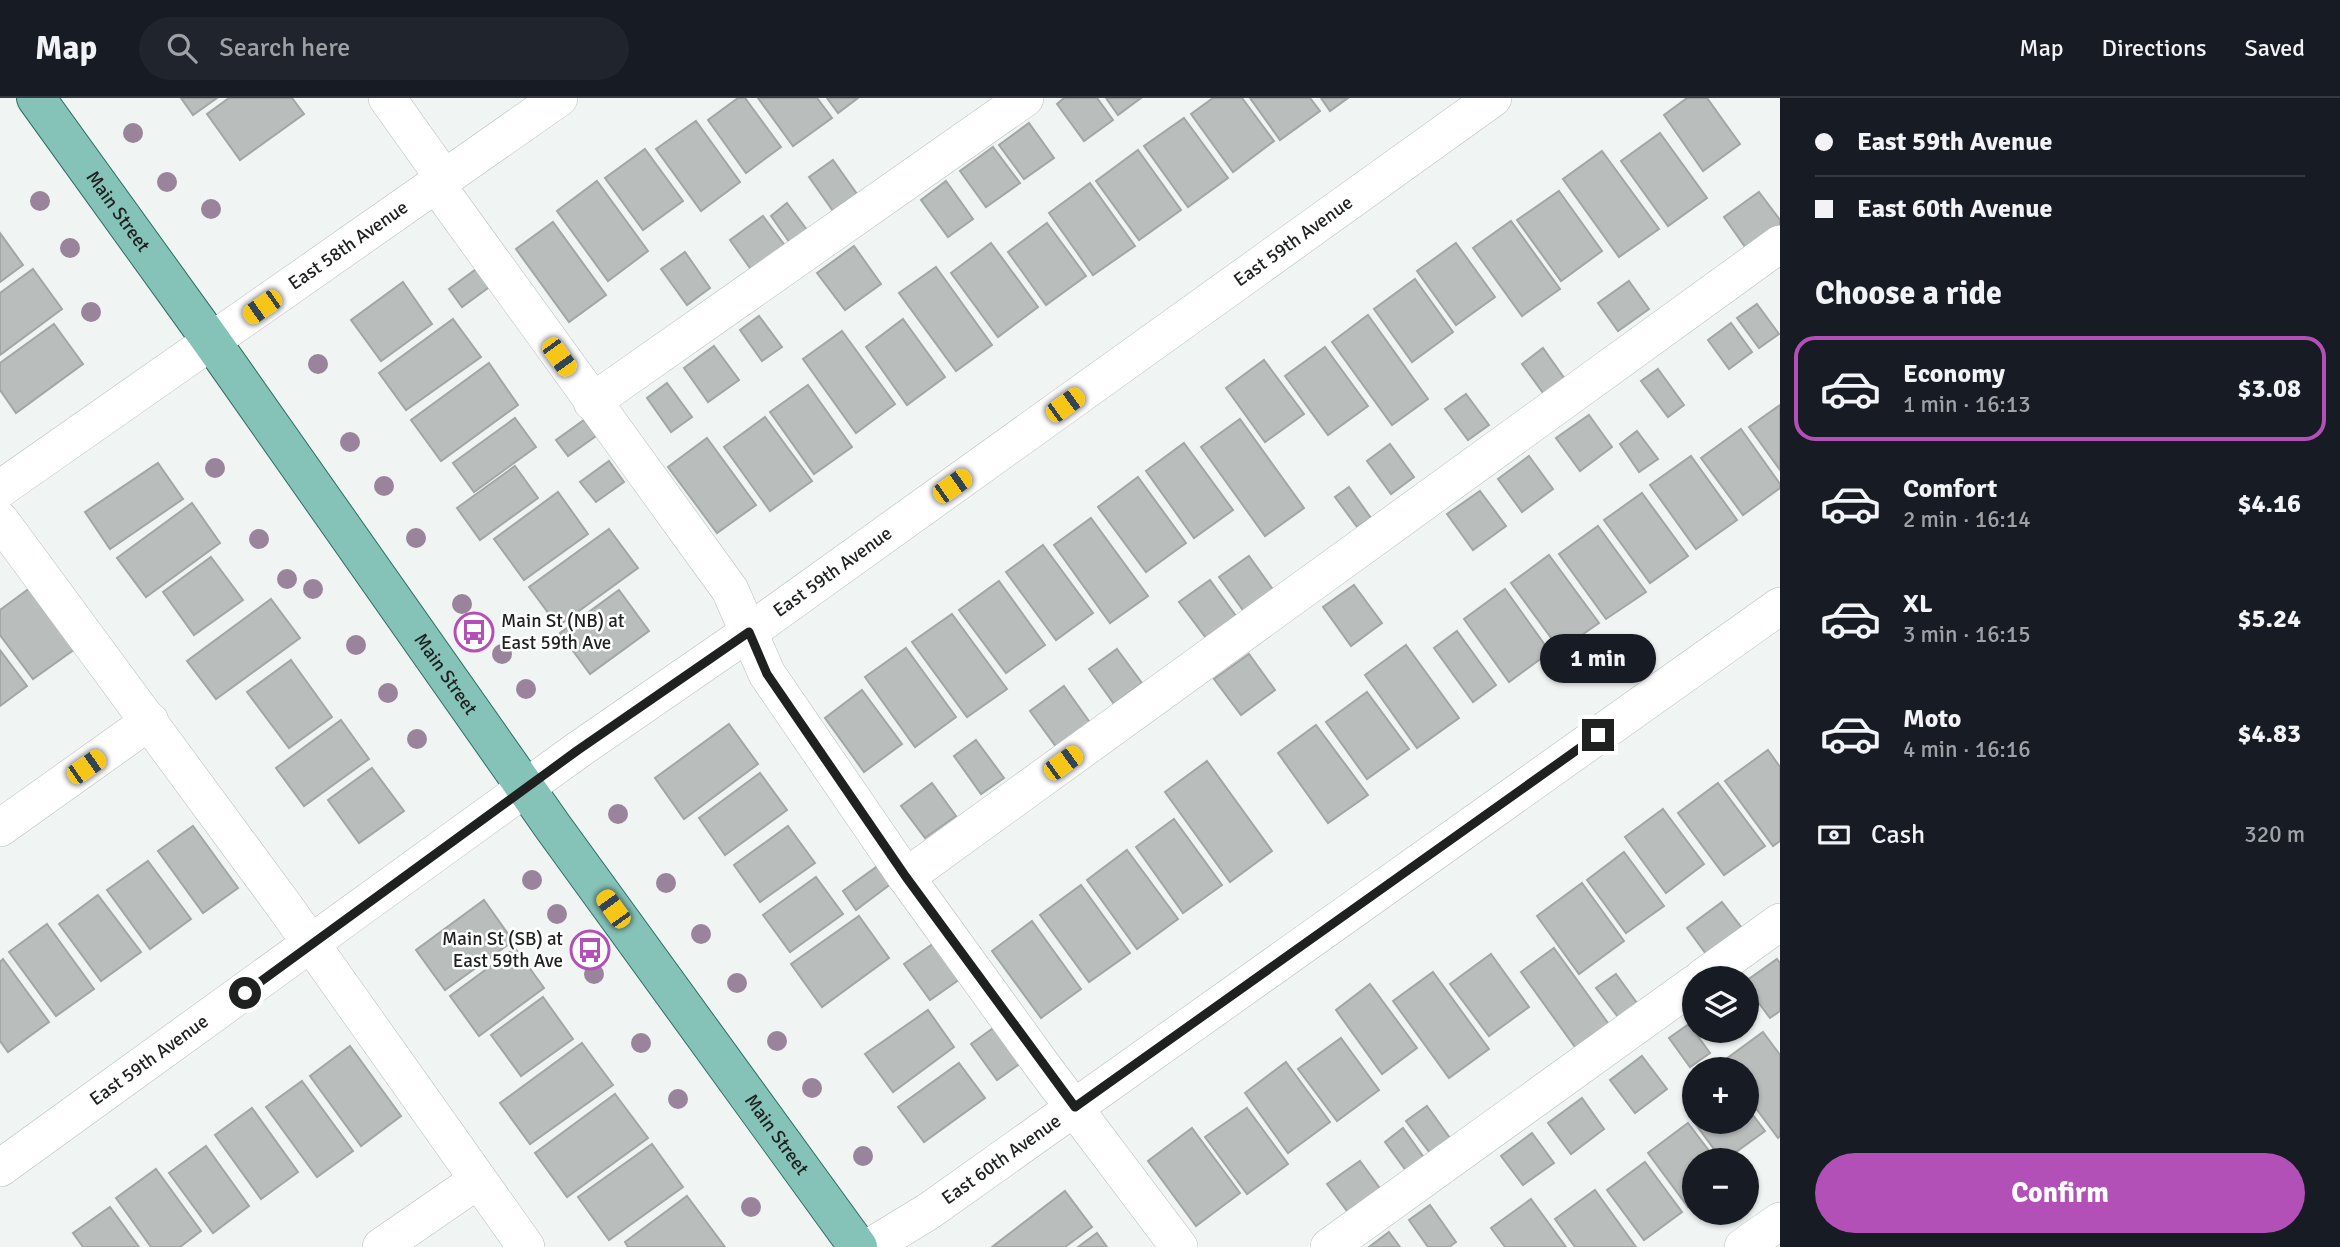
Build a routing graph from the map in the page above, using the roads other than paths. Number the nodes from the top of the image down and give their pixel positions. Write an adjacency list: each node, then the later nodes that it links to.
1 (36, 98): 8 (main road, Main Street)
2 (387, 98): 6 (street)
3 (559, 98): 6 (street, East 58th Avenue)
4 (1025, 98): 9 (street)
5 (1493, 98): 13 (street, East 59th Avenue)
6 (440, 181): 8 (street, East 58th Avenue); 9 (street)
7 (1780, 244): 17 (street)
8 (212, 342): 10 (street, East 58th Avenue); 15 (main road, Main Street)
9 (592, 402): 13 (street)
10 (0, 489)
11 (0, 520): 14 (street)
12 (1780, 606): 22 (street, East 60th Avenue)
13 (749, 632): 15 (street, East 59th Avenue); 17 (street)
14 (150, 722): 16 (street); 19 (street)
15 (526, 789): 19 (street, East 59th Avenue); 28 (main road, Main Street)
16 (0, 828)
17 (906, 877): 22 (street)
18 (1780, 922): 20 (street)
19 (312, 945): 23 (street, East 59th Avenue); 24 (street)
20 (1719, 966)
21 (1682, 993): 31 (street)
22 (1075, 1107): 29 (street, East 60th Avenue); 30 (street)
23 (0, 1168)
24 (478, 1180): 26 (street); 27 (street)
25 (1780, 1221): 32 (street)
26 (381, 1247)
27 (526, 1247)
28 (858, 1247)
29 (870, 1247)
30 (1179, 1247)
31 (1329, 1247)
32 (1743, 1247)

